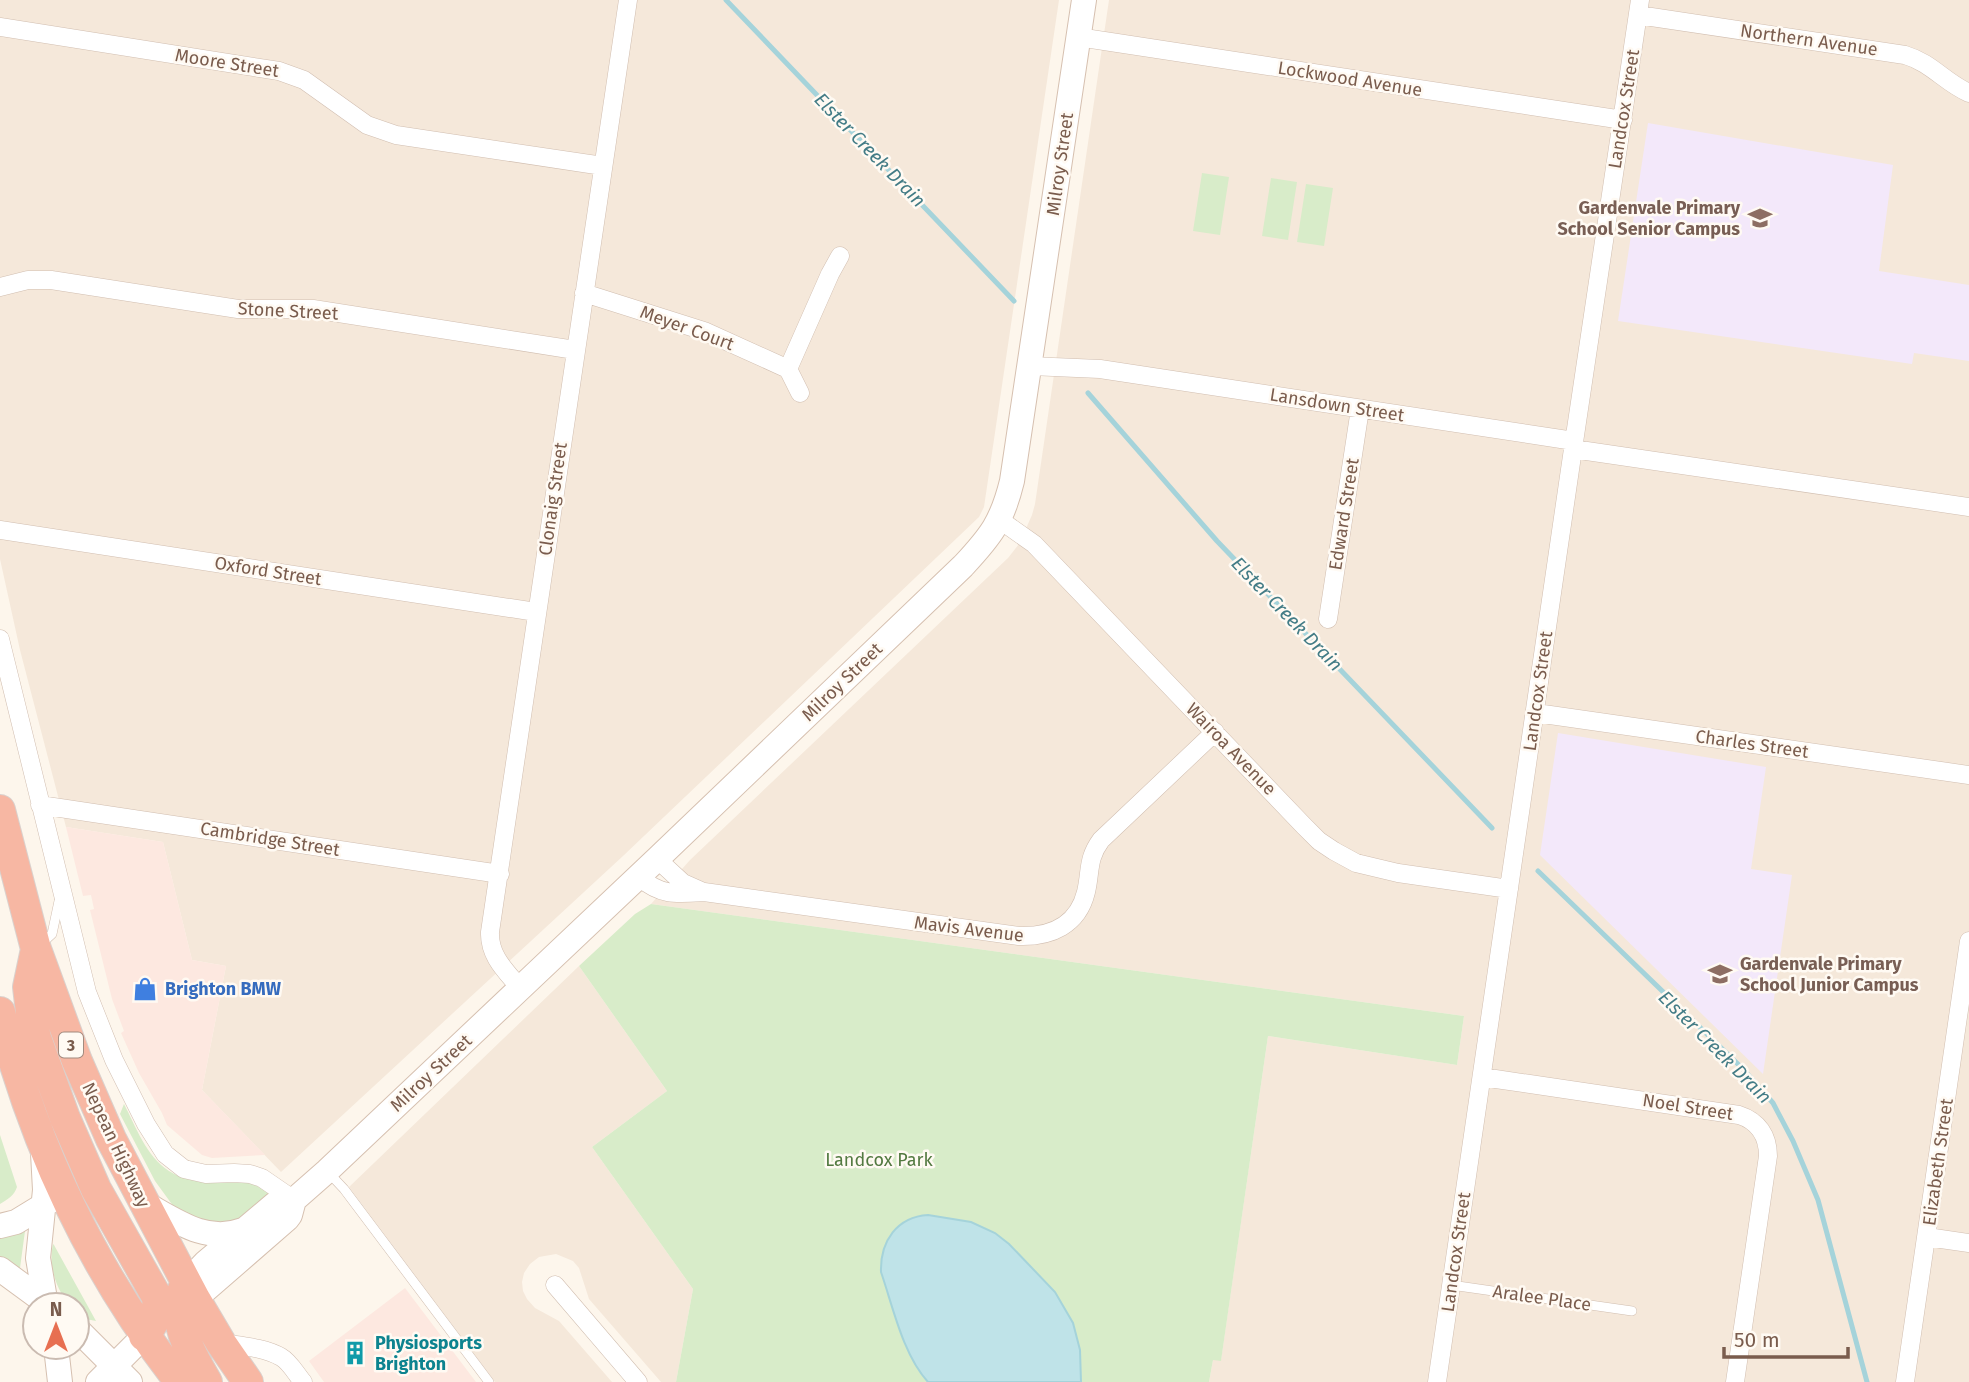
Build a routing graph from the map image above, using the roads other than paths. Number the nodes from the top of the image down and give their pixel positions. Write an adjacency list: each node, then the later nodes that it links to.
1 (628, 0): 8 (street, Clonaig Street)
2 (1084, 0): 5 (street, Milroy Street)
3 (1639, 8): 6 (street, Northern Avenue); 7 (street, Landcox Street)
4 (0, 27): 8 (street, Moore Street)
5 (1079, 37): 7 (street, Lockwood Avenue); 13 (street, Milroy Street)
6 (1969, 93)
7 (1622, 120): 17 (street, Landcox Street)
8 (603, 166): 11 (street, Clonaig Street)
9 (840, 256): 14 (street)
10 (0, 287): 12 (street, Stone Street)
11 (584, 293): 12 (street, Clonaig Street); 14 (street, Meyer Court)
12 (575, 350): 21 (street, Clonaig Street)
13 (1031, 358): 16 (street, Lansdown Street); 19 (street, Milroy Street)
14 (788, 369): 15 (street)
15 (800, 393)
16 (1360, 409): 17 (street, Lansdown Street); 22 (street, Edward Street)
17 (1574, 445): 18 (street, Lansdown Street); 25 (street, Landcox Street)
18 (1969, 507)
19 (1000, 520): 26 (street, Wairoa Avenue); 30 (street, Milroy Street)
20 (0, 530): 21 (street, Oxford Street)
21 (536, 612): 31 (street, Clonaig Street)
22 (1328, 619)
23 (0, 639): 24 (street)
24 (6, 682): 28 (street)
25 (1536, 713): 27 (street, Charles Street); 34 (street, Landcox Street)
26 (1215, 732): 34 (street, Wairoa Avenue); 35 (street, Mavis Avenue)
27 (1969, 775)
28 (40, 804): 31 (street, Cambridge Street); 33 (street)
29 (0, 810): 37 (highway, Nepean Highway / 3)
30 (657, 859): 32 (street, Milroy Street); 35 (street, Mavis Avenue)
31 (500, 874): 38 (street, Clonaig Street)
32 (639, 877): 35 (street, Mavis Avenue); 38 (street, Milroy Street)
33 (61, 889): 37 (lane); 46 (street)
34 (1510, 889): 41 (street, Landcox Street)
35 (704, 892)
36 (1969, 941): 39 (street, Elizabeth Street)
37 (36, 948): 43 (highway); 44 (highway, Nepean Highway / 3)
38 (520, 988): 42 (street, Milroy Street)
39 (1964, 1004): 49 (street, Elizabeth Street)
40 (0, 1012): 45 (highway)
41 (1482, 1077): 53 (street, Landcox Street); 70 (street, Noel Street)
42 (327, 1171): 46 (street, Milroy Street); 67 (lane)
43 (96, 1189): 44 (highway); 45 (highway); 58 (highway)
44 (141, 1198): 48 (street); 56 (highway, Nepean Highway / 3)
45 (54, 1200): 47 (street); 55 (street); 58 (highway)
46 (294, 1200): 48 (street, Milroy Street); 56 (street, Milroy Street)
47 (0, 1226)
48 (245, 1229): 56 (street, Milroy Street)
49 (1927, 1237): 50 (street); 71 (street, Elizabeth Street)
50 (1969, 1243)
51 (0, 1269): 54 (street)
52 (555, 1285): 68 (street)
53 (1451, 1285): 57 (lane, Aralee Place); 69 (street, Landcox Street)
54 (30, 1291)
55 (44, 1291)
56 (186, 1298): 58 (highway); 59 (highway, Nepean Highway / 3); 63 (highway)
57 (1632, 1311)
58 (144, 1336): 62 (street); 63 (highway)
59 (220, 1343): 63 (highway); 65 (highway, Nepean Highway / 3); 66 (street)
60 (91, 1347): 62 (street)
61 (58, 1361): 64 (street)
62 (114, 1376)
63 (196, 1379)
64 (60, 1382)
65 (248, 1382)
66 (303, 1382)
67 (489, 1382)
68 (638, 1382)
69 (1437, 1382)
70 (1735, 1382)
71 (1905, 1382)

